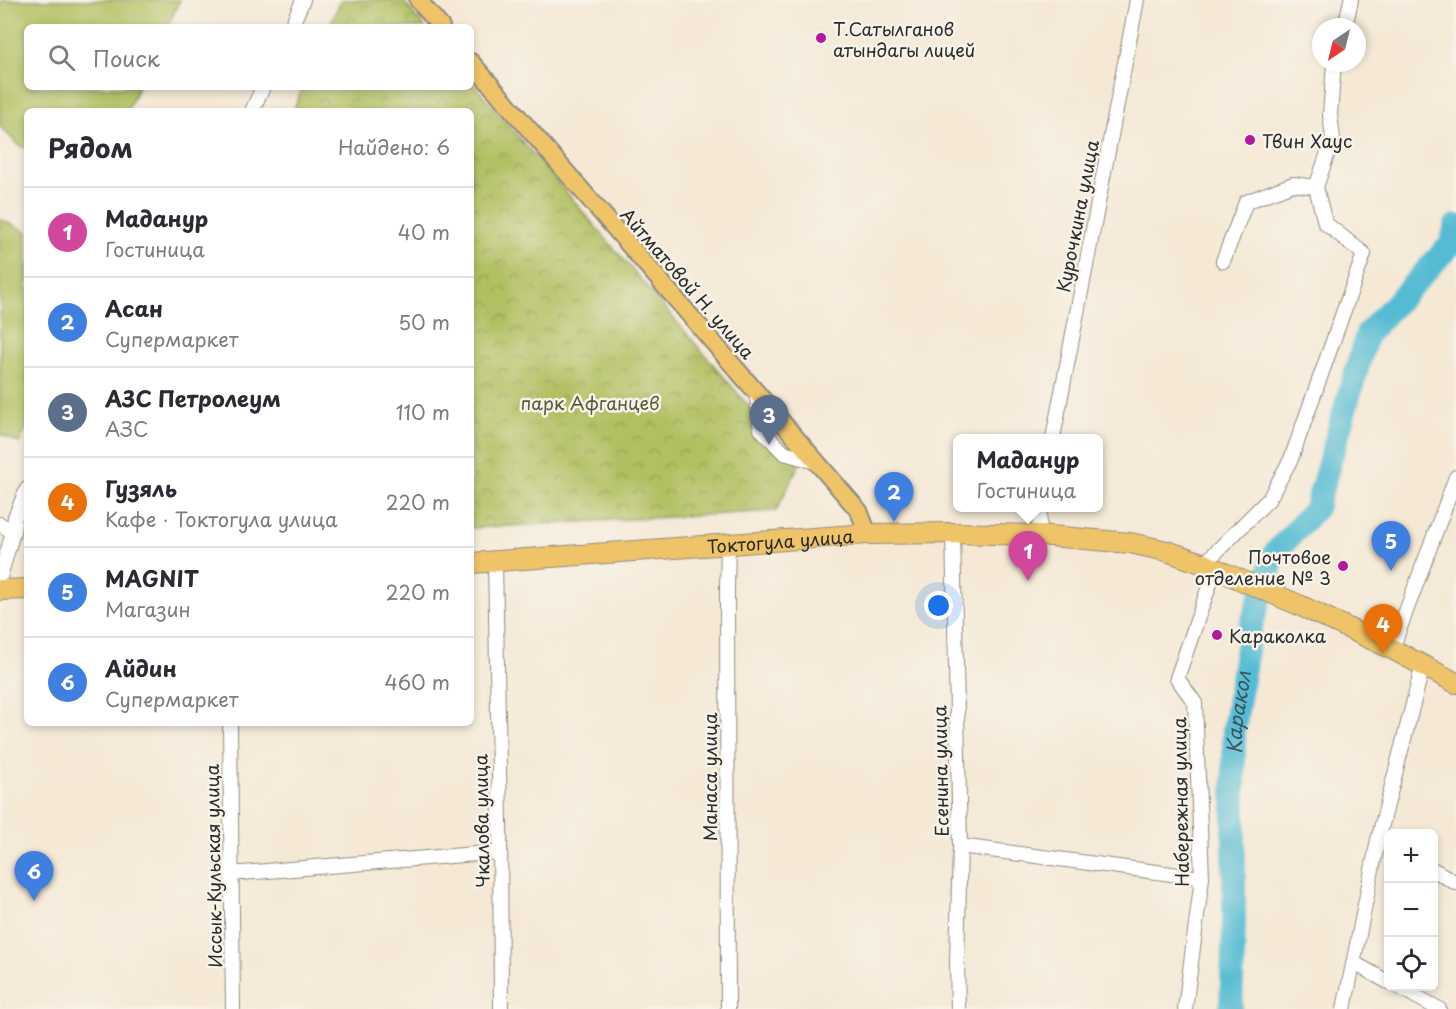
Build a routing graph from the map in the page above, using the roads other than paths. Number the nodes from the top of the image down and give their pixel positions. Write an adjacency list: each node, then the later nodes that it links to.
1 (303, 0): 6 (street)
2 (418, 0): 7 (main road)
3 (1137, 0): 14 (street, Курочкина улица)
4 (1351, 0): 5 (street)
5 (1347, 18)
6 (292, 24)
7 (438, 24)
8 (474, 65): 21 (main road, Айтматовой Н. улица)
9 (1333, 72): 12 (street)
10 (262, 90): 11 (street)
11 (253, 108)
12 (1316, 187): 13 (street); 27 (street)
13 (1222, 261)
14 (1054, 434)
15 (1456, 477): 31 (street)
16 (24, 496): 19 (street)
17 (1040, 512): 22 (street)
18 (0, 524): 19 (street)
19 (14, 532): 24 (street)
20 (953, 533): 21 (highway, Токтогула улица); 22 (highway, Токтогула улица); 36 (street, Есенина улица)
21 (868, 534): 23 (highway, Токтогула улица)
22 (1039, 534): 27 (highway, Токтогула улица)
23 (729, 545): 25 (highway, Токтогула улица); 47 (street, Манаса улица)
24 (3, 557): 28 (street)
25 (495, 561): 26 (highway, Токтогула улица); 37 (street, Чкалова улица)
26 (474, 563)
27 (1215, 568): 31 (highway, Токтогула улица); 40 (street, Набережная улица)
28 (0, 577)
29 (24, 589): 30 (highway)
30 (0, 590)
31 (1392, 649): 32 (highway, Токтогула улица)
32 (1422, 665): 33 (highway, Токтогула улица); 35 (street)
33 (1456, 683)
34 (230, 726): 39 (street, Иссык-Кульская улица)
35 (1383, 843): 42 (street)
36 (960, 846): 40 (street); 48 (street, Есенина улица)
37 (500, 852): 39 (street); 46 (street, Чкалова улица)
38 (1438, 872): 41 (street)
39 (230, 874): 45 (street, Иссык-Кульская улица)
40 (1202, 878): 49 (street, Набережная улица)
41 (1456, 883)
42 (1353, 963): 43 (street); 50 (street)
43 (1384, 979)
44 (1405, 991): 51 (street)
45 (233, 1009)
46 (501, 1009)
47 (728, 1009)
48 (958, 1009)
49 (1185, 1009)
50 (1344, 1009)
51 (1439, 1009)

